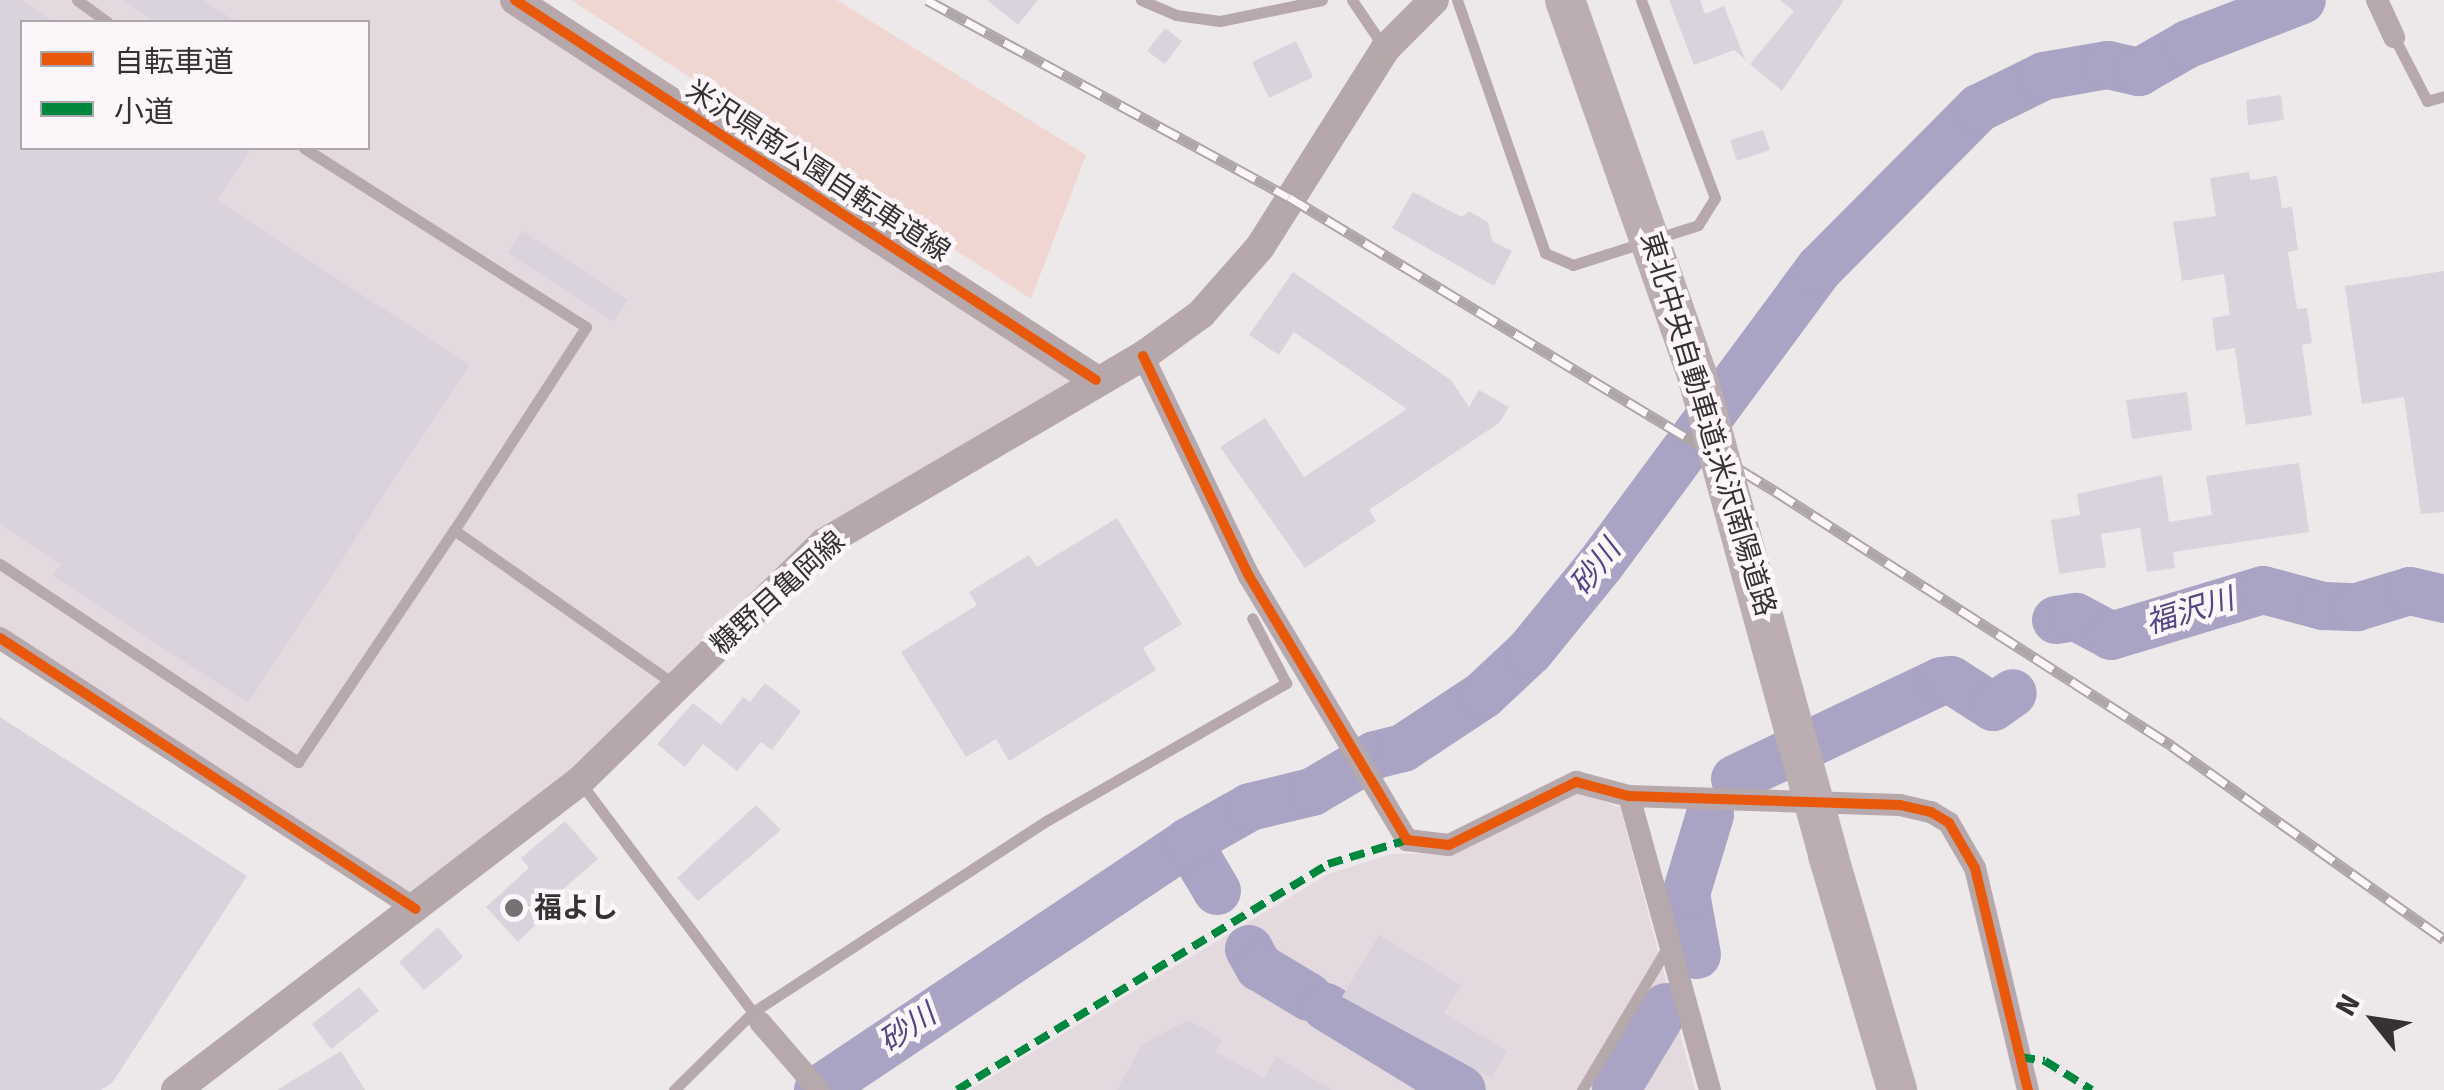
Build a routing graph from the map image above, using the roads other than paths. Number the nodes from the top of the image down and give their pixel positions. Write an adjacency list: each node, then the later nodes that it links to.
1 (76, 0): 11 (lane)
2 (515, 0): 17 (main road, 米沢県南公園自転車道線)
3 (1141, 0): 4 (lane)
4 (1322, 0)
5 (1352, 0): 13 (lane)
6 (1434, 0): 13 (main road, 糠野目亀岡線)
7 (1457, 0): 9 (lane)
8 (1565, 0): 25 (highway, 東北中央自動車道;米沢南陽道路, bridge)
9 (1641, 0)
10 (2377, 0): 12 (street)
11 (105, 20)
12 (2394, 37): 14 (lane)
13 (1385, 48): 16 (main road, 糠野目亀岡線)
14 (2444, 96)
15 (307, 150): 18 (lane)
16 (1144, 356): 17 (main road, 糠野目亀岡線); 24 (street)
17 (1096, 380): 22 (main road, 糠野目亀岡線)
18 (454, 530): 19 (lane); 22 (lane)
19 (0, 564)
20 (1252, 618): 28 (lane)
21 (0, 638): 26 (street)
22 (677, 686): 23 (main road, 糠野目亀岡線)
23 (580, 781): 26 (main road, 糠野目亀岡線); 28 (lane)
24 (1629, 796): 27 (street); 36 (street)
25 (1828, 855): 34 (highway, 東北中央自動車道;米沢南陽道路); 35 (highway, 東北中央自動車道;米沢南陽道路)
26 (416, 909): 29 (main road, 糠野目亀岡線)
27 (1671, 941): 32 (lane); 33 (street)
28 (757, 1017): 30 (lane); 31 (street)
29 (176, 1090)
30 (674, 1090)
31 (819, 1090)
32 (1582, 1090)
33 (1710, 1090)
34 (1876, 1090)
35 (1897, 1090)
36 (2028, 1090)

